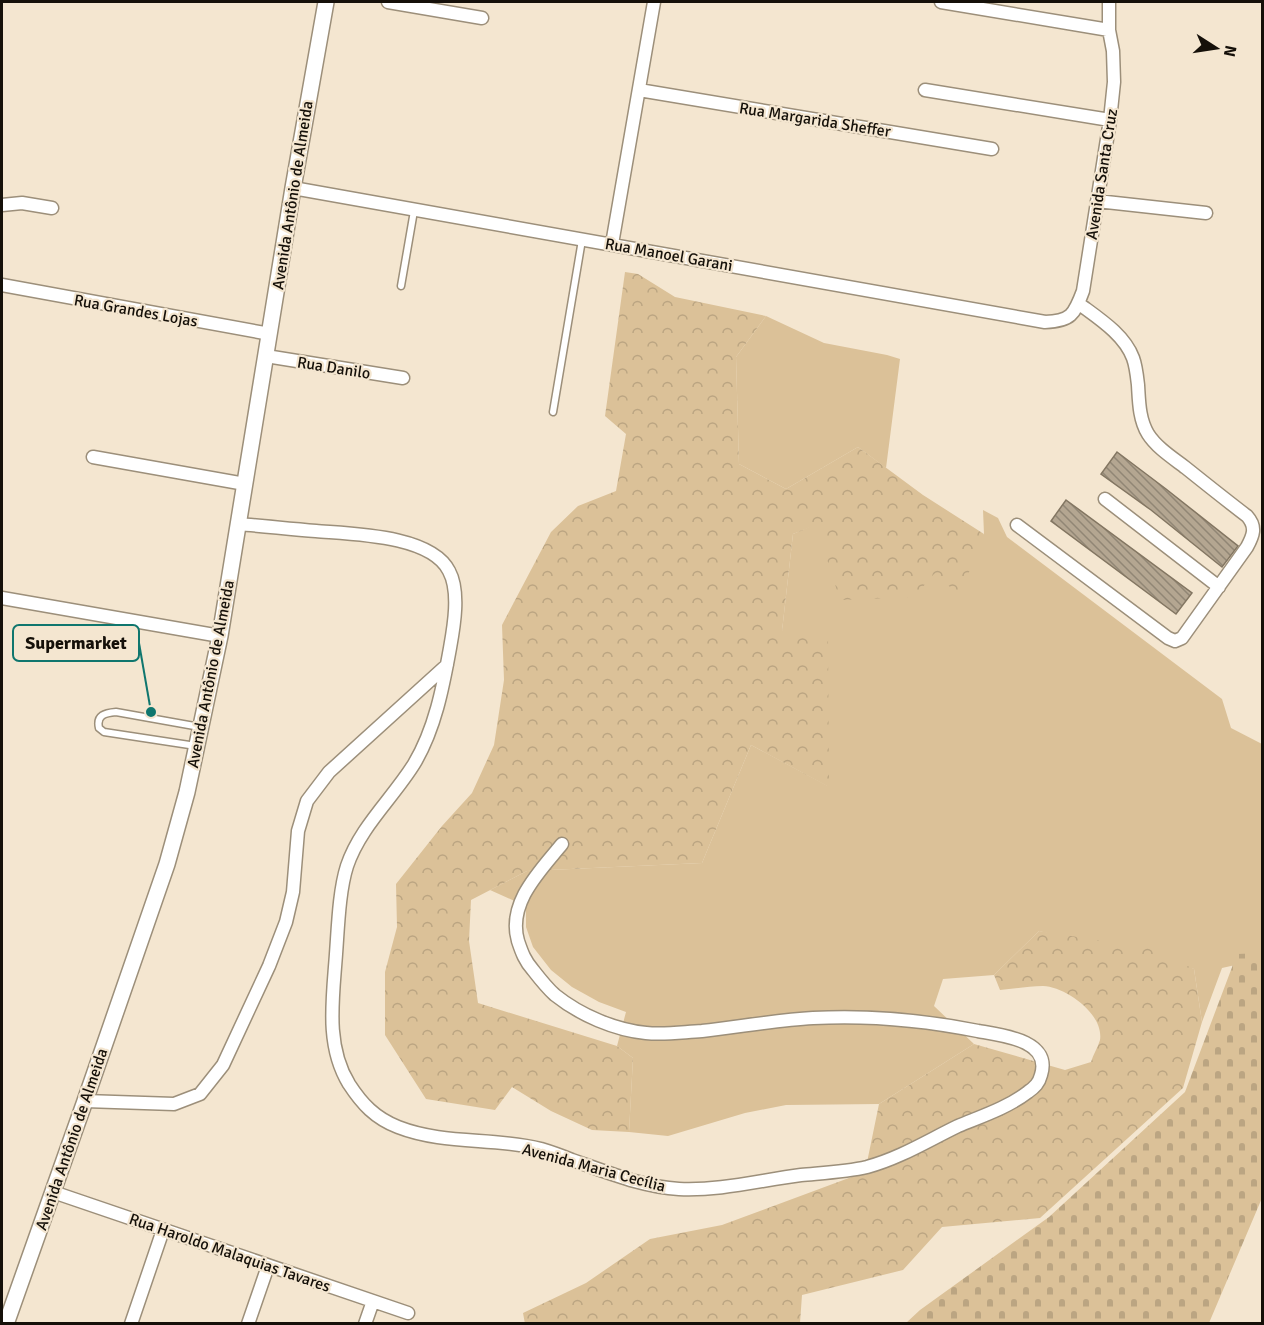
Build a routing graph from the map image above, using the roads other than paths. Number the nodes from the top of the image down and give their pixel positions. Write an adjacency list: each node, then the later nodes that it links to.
1 (326, 2): 12 (street, Avenida Antônio de Almeida)
2 (388, 2): 6 (street)
3 (654, 2): 8 (street)
4 (942, 2): 7 (street)
5 (1109, 2): 7 (street, Avenida Santa Cruz)
6 (482, 18)
7 (1109, 30): 10 (street, Avenida Santa Cruz)
8 (639, 90): 11 (street, Rua Margarida Sheffer); 19 (street)
9 (925, 90): 10 (street)
10 (1110, 120): 13 (street, Avenida Santa Cruz)
11 (992, 149)
12 (292, 188): 16 (street, Rua Manoel Garani); 23 (street, Avenida Antônio de Almeida)
13 (1097, 201): 17 (street); 22 (street, Avenida Santa Cruz)
14 (2, 205): 15 (street)
15 (52, 208)
16 (414, 211): 18 (street, Rua Manoel Garani); 21 (lane)
17 (1206, 213)
18 (582, 239): 19 (street, Rua Manoel Garani); 26 (lane)
19 (612, 244): 22 (street, Rua Manoel Garani)
20 (2, 285): 23 (street, Rua Grandes Lojas)
21 (401, 286)
22 (1078, 303): 32 (street)
23 (270, 334): 24 (street, Avenida Antônio de Almeida)
24 (266, 356): 25 (street, Rua Danilo); 28 (street, Avenida Antônio de Almeida)
25 (403, 378)
26 (553, 412)
27 (93, 457): 28 (street)
28 (245, 484): 30 (street, Avenida Antônio de Almeida)
29 (1105, 499): 32 (street)
30 (238, 524): 34 (street, Avenida Antônio de Almeida); 35 (street, Avenida Maria Cecília)
31 (1017, 525): 32 (street)
32 (1219, 587)
33 (2, 598): 34 (street)
34 (220, 636): 36 (street, Avenida Antônio de Almeida)
35 (447, 664): 38 (street, Avenida Maria Cecília); 39 (street)
36 (201, 727): 37 (street, Avenida Antônio de Almeida); 37 (lane)
37 (197, 746): 39 (street, Avenida Antônio de Almeida)
38 (562, 844)
39 (85, 1101): 40 (street, Avenida Antônio de Almeida)
40 (52, 1192): 41 (street, Rua Haroldo Malaquias Tavares); 45 (street, Avenida Antônio de Almeida)
41 (163, 1230): 42 (street, Rua Haroldo Malaquias Tavares); 46 (street)
42 (268, 1266): 43 (street, Rua Haroldo Malaquias Tavares); 47 (street)
43 (373, 1301): 44 (street, Rua Haroldo Malaquias Tavares); 48 (street)
44 (408, 1313)
45 (6, 1323)
46 (131, 1323)
47 (248, 1323)
48 (365, 1323)

